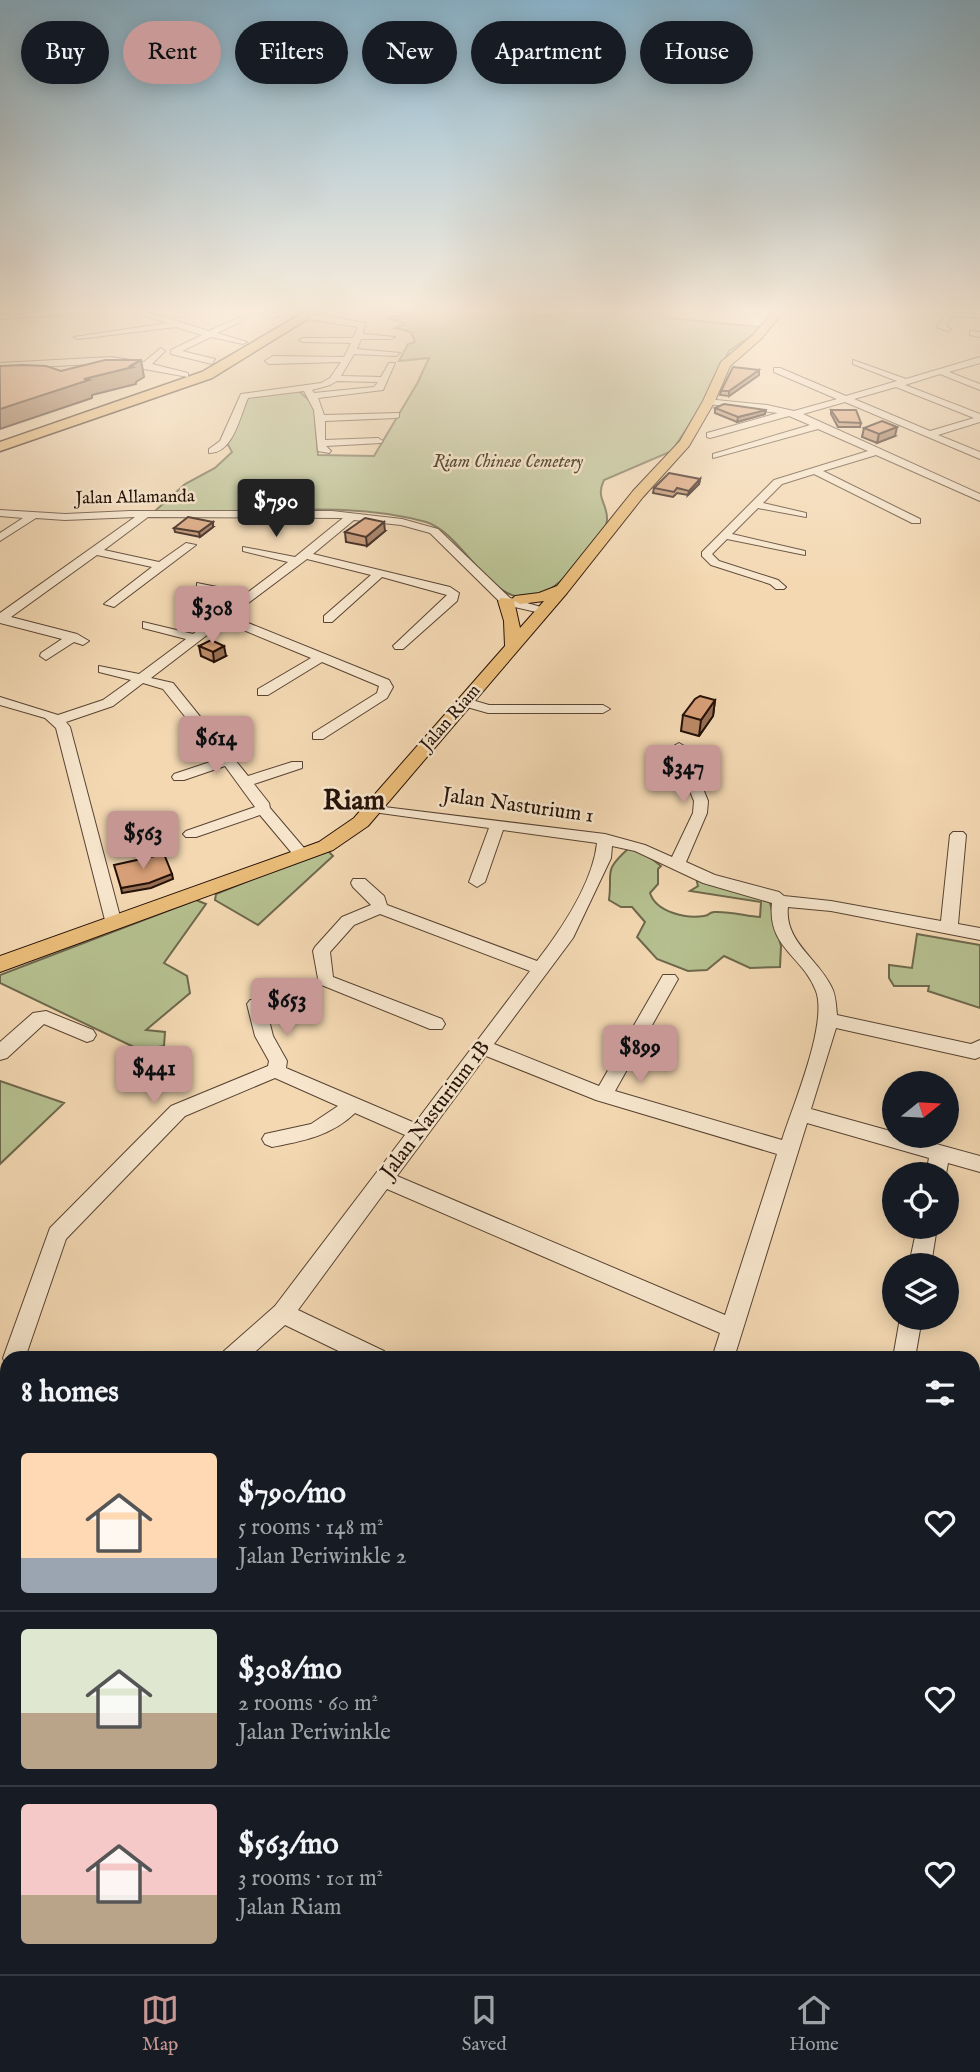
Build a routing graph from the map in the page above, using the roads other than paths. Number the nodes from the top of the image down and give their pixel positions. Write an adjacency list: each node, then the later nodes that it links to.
1 (110, 402): 18 (highway)
2 (128, 402): 18 (highway)
3 (241, 402): 19 (street)
4 (314, 402): 12 (street)
5 (708, 402): 45 (main road, Jalan Riam)
6 (717, 402): 10 (street)
7 (835, 402): 10 (street)
8 (855, 402): 16 (street)
9 (945, 402): 13 (street)
10 (791, 413): 14 (street); 15 (street)
11 (396, 415): 12 (street)
12 (322, 418): 17 (street)
13 (980, 418): 16 (street)
14 (817, 426): 20 (street); 21 (street)
15 (710, 435)
16 (931, 435): 22 (street)
17 (378, 440)
18 (2, 441)
19 (212, 451)
20 (874, 452): 23 (street); 25 (street)
21 (716, 456)
22 (980, 456)
23 (813, 470): 27 (street); 33 (street)
24 (980, 485): 25 (street)
25 (963, 490): 26 (street)
26 (980, 498)
27 (754, 504): 31 (street); 34 (street)
28 (0, 513): 32 (street, Jalan Allamanda)
29 (146, 514): 30 (street, Jalan Allamanda); 32 (street, Jalan Allamanda); 38 (street)
30 (353, 515): 40 (street); 47 (street, Jalan Allamanda)
31 (802, 515)
32 (32, 516): 35 (street)
33 (916, 521)
34 (726, 536): 39 (street); 44 (street)
35 (0, 538)
36 (190, 545): 41 (street)
37 (247, 549): 40 (street)
38 (95, 551): 41 (street); 51 (street)
39 (801, 553)
40 (301, 558): 42 (street); 46 (street)
41 (161, 566): 48 (street)
42 (380, 573): 52 (street); 55 (street)
43 (201, 585): 46 (street)
44 (780, 587)
45 (562, 590): 47 (main road); 49 (main road, Jalan Riam)
46 (249, 597): 50 (street)
47 (508, 598): 49 (street); 56 (main road)
48 (110, 604)
49 (547, 607): 56 (main road, Jalan Riam)
50 (222, 617): 54 (street); 58 (street)
51 (1, 618): 57 (street)
52 (328, 619)
53 (147, 625): 54 (street)
54 (195, 638): 60 (street)
55 (399, 646)
56 (513, 647): 63 (main road, Jalan Riam)
57 (46, 656)
58 (320, 657): 61 (street); 66 (street)
59 (104, 668): 60 (street)
60 (140, 680): 65 (street); 68 (street)
61 (263, 692)
62 (0, 701): 65 (street)
63 (465, 702): 64 (street); 72 (main road, Jalan Riam)
64 (603, 709)
65 (58, 720): 84 (street)
66 (318, 736)
67 (679, 747): 79 (street)
68 (227, 761): 70 (street); 71 (street)
69 (297, 765): 71 (street)
70 (179, 777)
71 (245, 782): 73 (street)
72 (373, 808): 74 (street, Jalan Nasturium 1); 78 (main road, Jalan Riam)
73 (262, 809): 75 (street); 78 (street)
74 (498, 824): 77 (street, Jalan Nasturium 1); 80 (street)
75 (191, 834)
76 (958, 835): 85 (street)
77 (605, 839): 79 (street, Jalan Nasturium 1); 88 (street, Jalan Nasturium 1B)
78 (302, 855): 84 (main road, Jalan Riam)
79 (677, 864): 82 (street, Jalan Nasturium 1)
80 (477, 882)
81 (359, 883): 83 (street)
82 (780, 901): 85 (street, Jalan Nasturium 1); 91 (street)
83 (380, 908): 88 (street); 92 (street)
84 (114, 924): 87 (main road, Jalan Riam)
85 (949, 928): 86 (street, Jalan Nasturium 1)
86 (980, 934)
87 (0, 964)
88 (541, 969): 94 (street, Jalan Nasturium 1B)
89 (669, 979): 98 (street)
90 (256, 1004): 97 (street)
91 (829, 1020): 95 (street); 100 (street)
92 (436, 1024)
93 (87, 1035): 96 (street)
94 (483, 1048): 98 (street); 101 (street, Jalan Nasturium 1B)
95 (978, 1051)
96 (0, 1053)
97 (276, 1072): 99 (street); 111 (street)
98 (603, 1095): 103 (street)
99 (352, 1104): 101 (street); 102 (street)
100 (799, 1113): 103 (street); 104 (street)
101 (419, 1133): 107 (street, Jalan Nasturium 1B)
102 (272, 1139)
103 (788, 1149): 109 (street)
104 (940, 1153): 105 (street); 106 (street)
105 (938, 1162)
106 (980, 1164)
107 (384, 1179): 108 (street, Jalan Nasturium 1B); 109 (street)
108 (283, 1313): 112 (street, Jalan Nasturium 1B); 113 (street)
109 (734, 1329): 114 (street)
110 (909, 1330): 115 (street)
111 (16, 1351)
112 (240, 1351)
113 (362, 1351)
114 (726, 1351)
115 (905, 1351)

